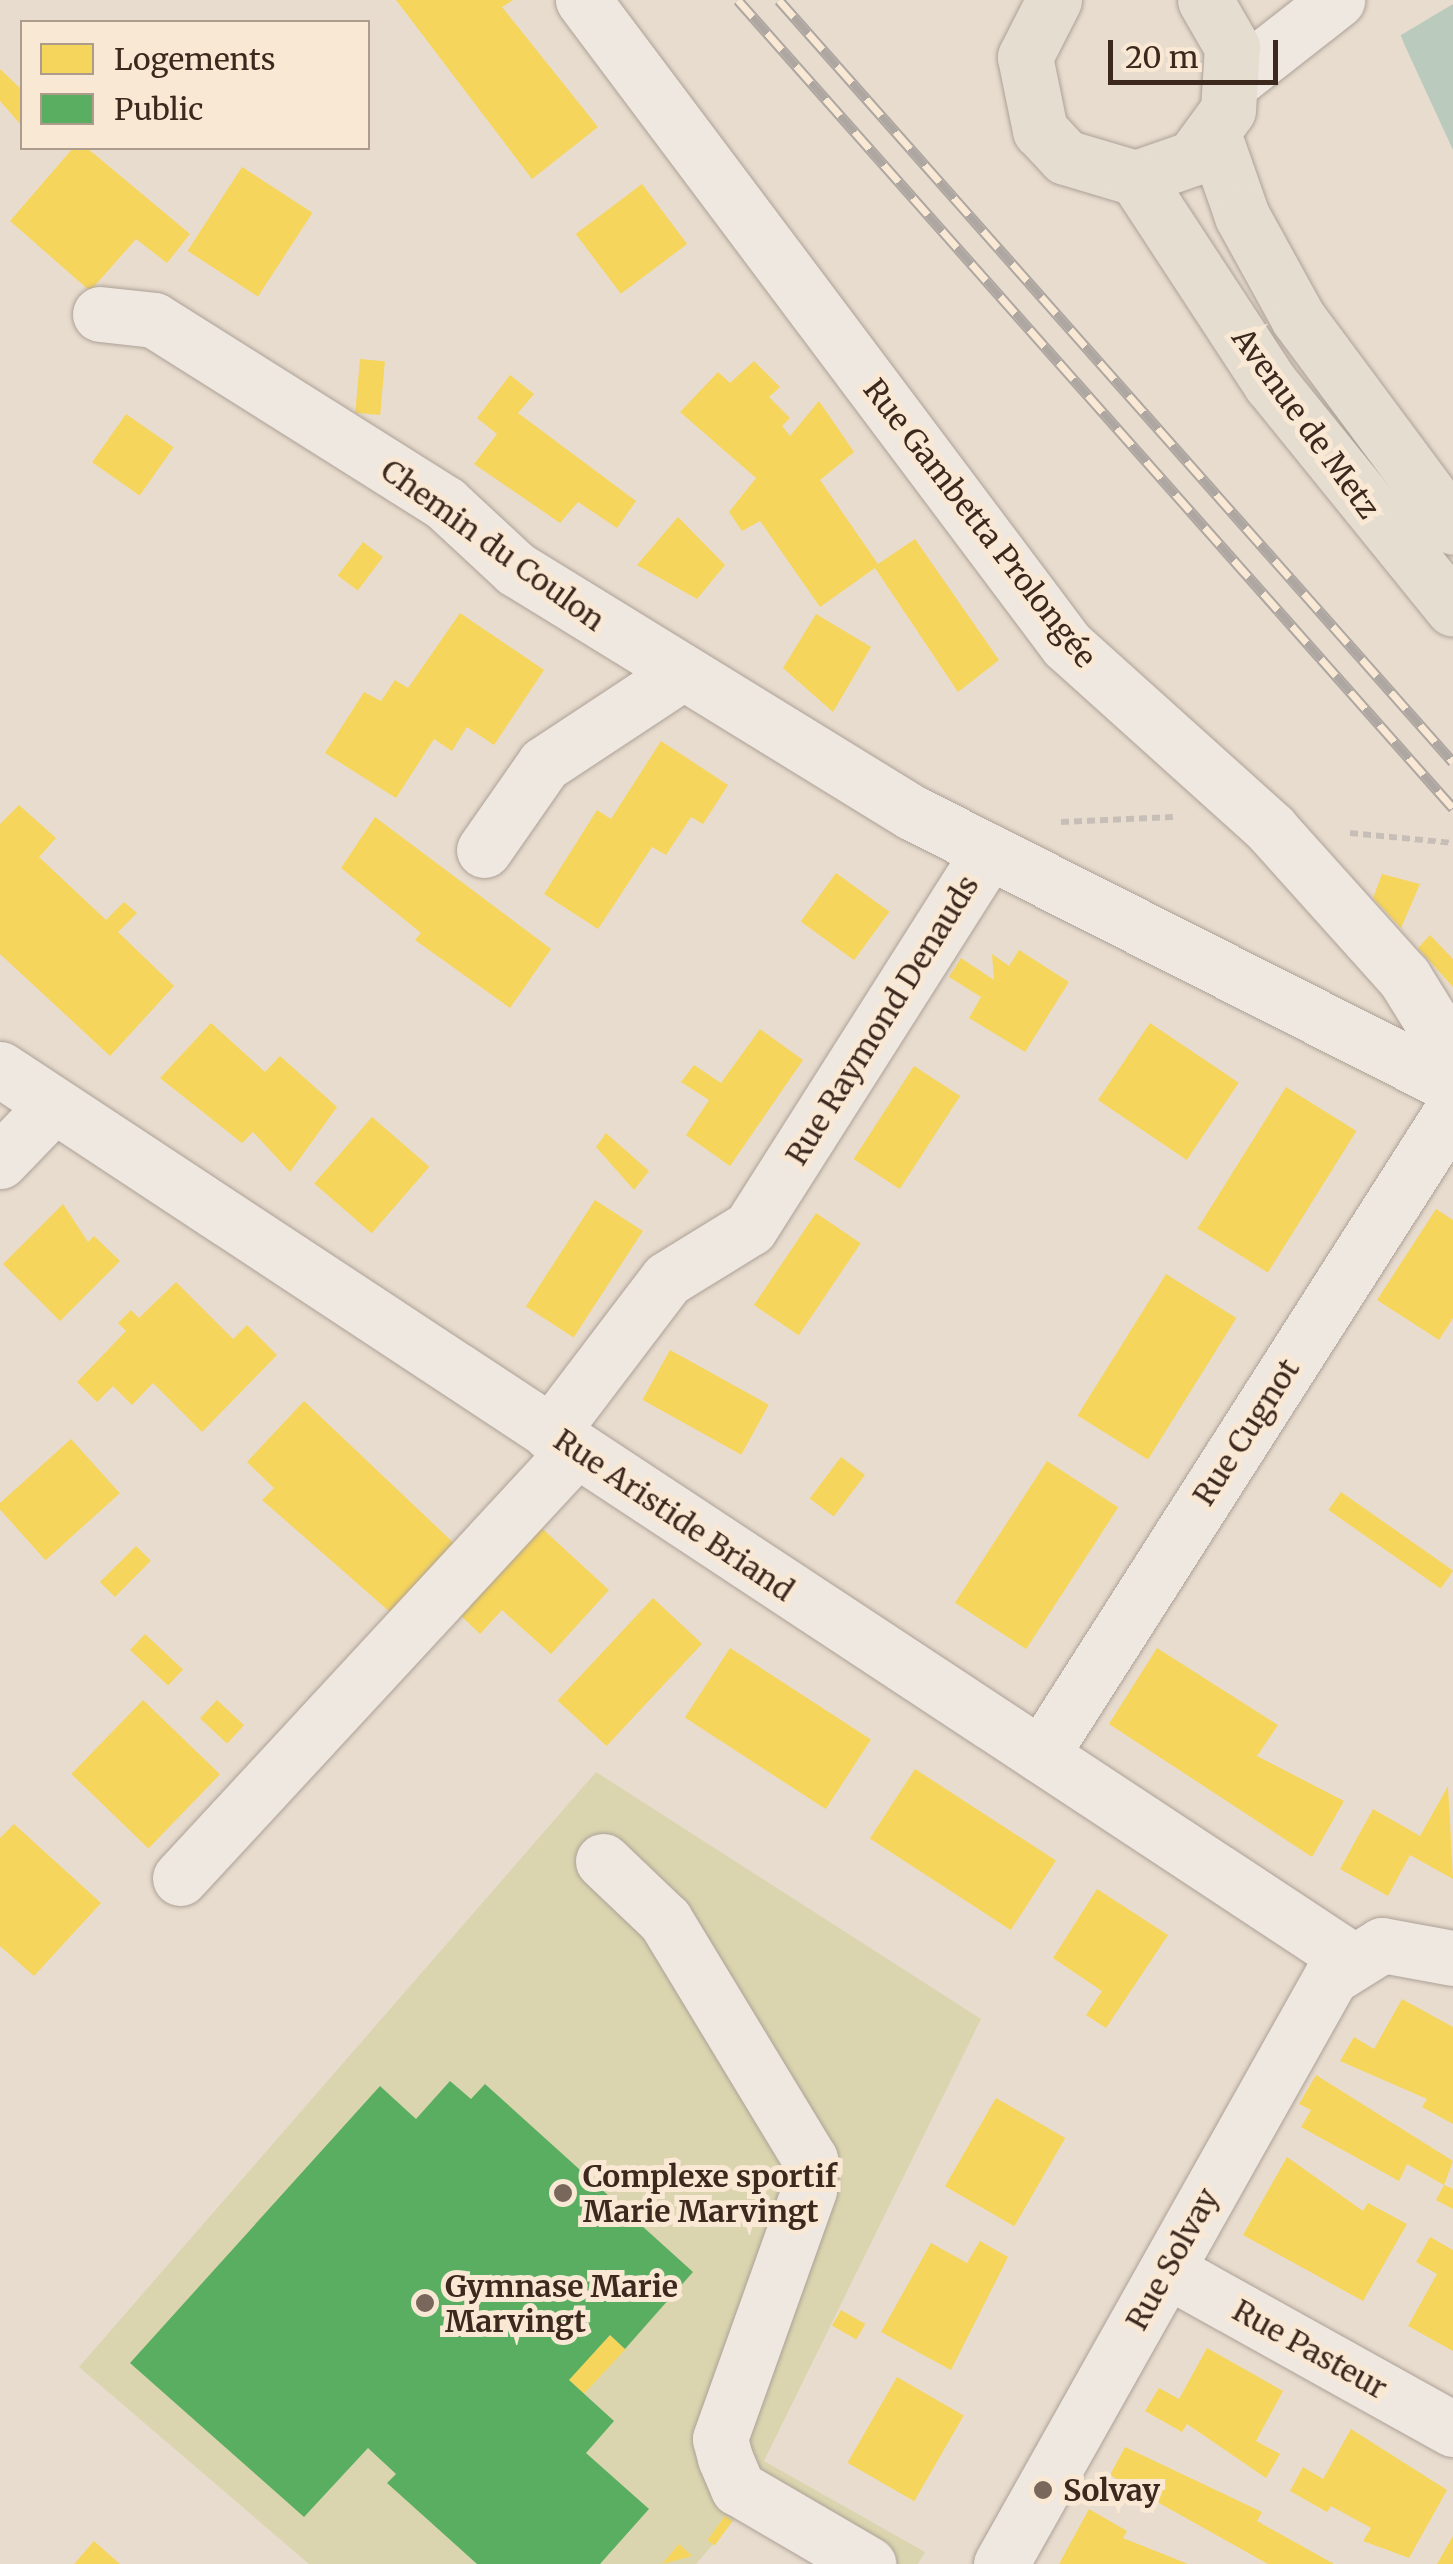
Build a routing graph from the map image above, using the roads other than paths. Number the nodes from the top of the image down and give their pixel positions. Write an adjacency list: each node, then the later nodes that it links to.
1 (583, 0): 16 (street, Rue Gambetta Prolongée)
2 (998, 0): 6 (main road)
3 (1054, 0): 6 (main road)
4 (1205, 0): 7 (main road)
5 (1338, 0): 7 (street)
6 (1025, 57): 9 (main road)
7 (1235, 80): 8 (main road)
8 (1214, 136): 9 (main road); 11 (main road, Avenue de Metz)
9 (1136, 178): 12 (main road, Avenue de Metz)
10 (100, 314): 13 (street, Chemin du Coulon)
11 (1453, 526)
12 (1453, 609)
13 (680, 675): 14 (street); 15 (street, Chemin du Coulon)
14 (484, 850)
15 (988, 852): 18 (street, Rue Raymond Denauds); 22 (street, Rue Raymond Denauds)
16 (1453, 1056)
17 (0, 1070): 20 (street, Rue Aristide Briand)
18 (1453, 1086)
19 (1453, 1108): 23 (street, Rue Cugnot)
20 (49, 1110): 21 (street); 22 (street, Rue Aristide Briand)
21 (0, 1161)
22 (563, 1442): 23 (street, Rue Aristide Briand); 25 (street, Rue Raymond Denauds)
23 (1041, 1756): 26 (street, Rue Aristide Briand)
24 (602, 1861): 30 (street)
25 (180, 1878)
26 (1349, 1958): 27 (street); 28 (street, Rue Solvay)
27 (1453, 1958)
28 (1166, 2270): 29 (street, Rue Pasteur); 31 (street, Rue Solvay)
29 (1453, 2429)
30 (868, 2564)
31 (1001, 2564)

